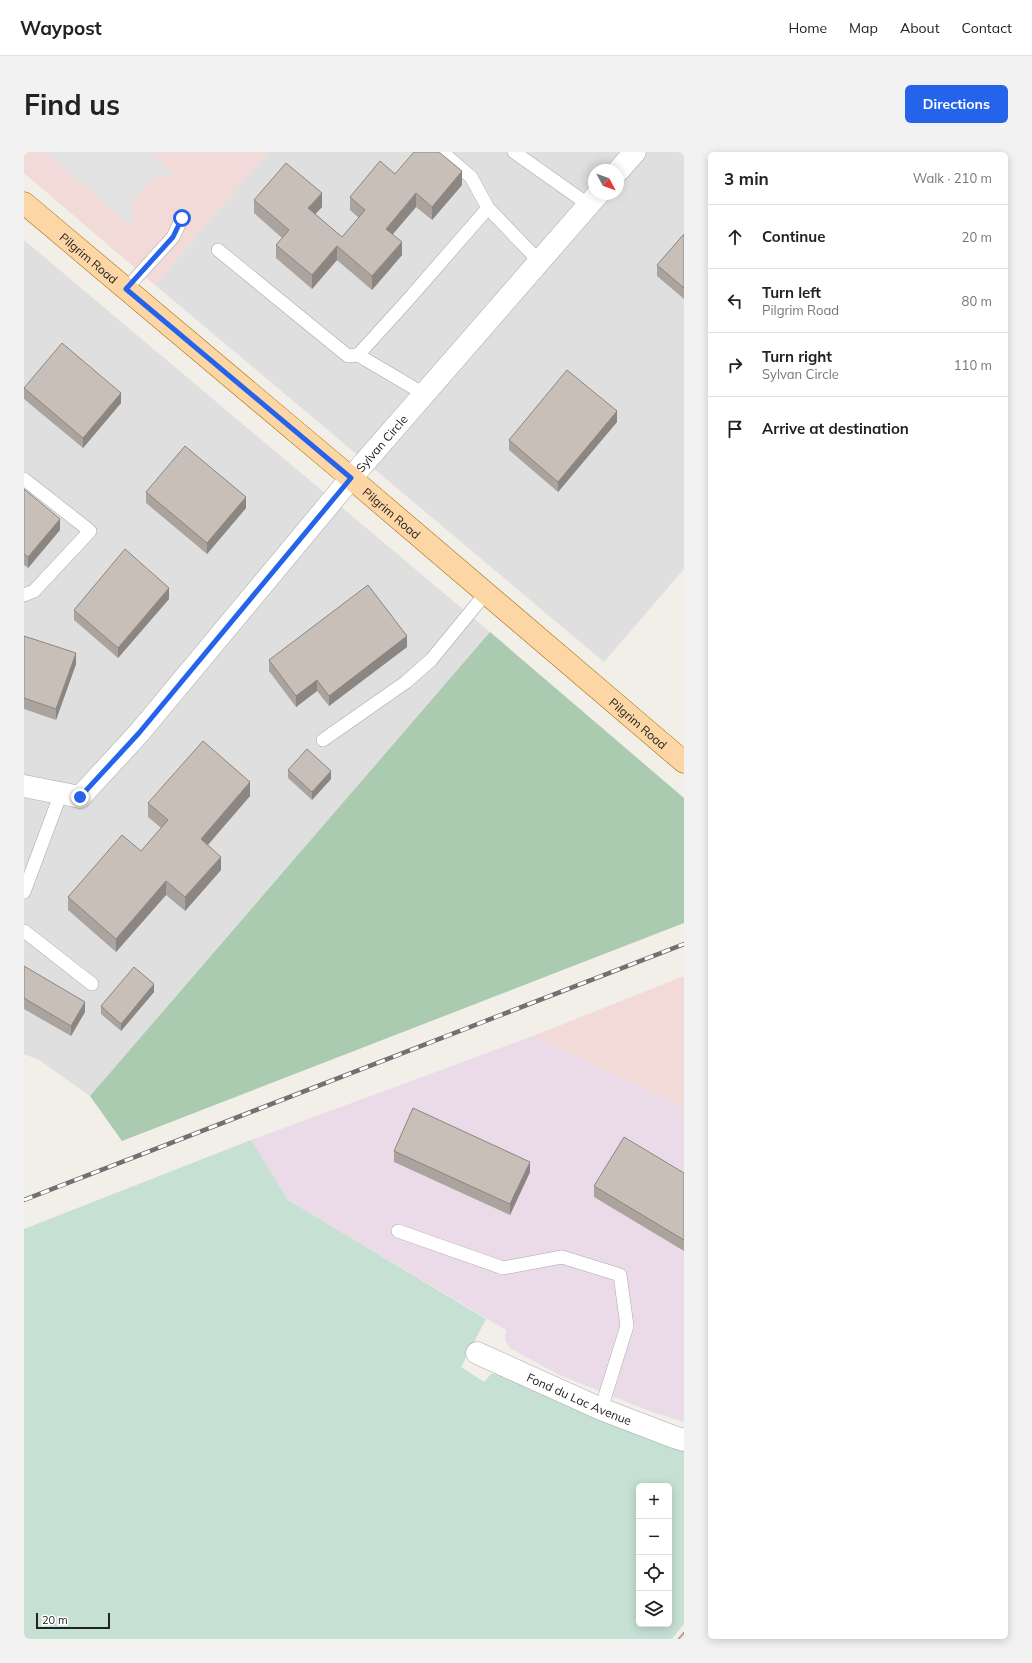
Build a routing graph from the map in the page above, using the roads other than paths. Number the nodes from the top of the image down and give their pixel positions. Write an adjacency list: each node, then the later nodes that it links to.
1 (442, 152): 8 (lane)
2 (514, 152): 5 (lane)
3 (635, 152): 4 (street)
4 (624, 165)
5 (588, 196)
6 (594, 200): 11 (street, Sylvan Circle)
7 (24, 203): 12 (main road, Pilgrim Road)
8 (488, 208): 11 (lane); 13 (lane)
9 (182, 218): 12 (lane)
10 (218, 250): 13 (lane)
11 (540, 262): 14 (street, Sylvan Circle)
12 (126, 289): 15 (main road, Pilgrim Road)
13 (358, 355): 14 (lane)
14 (424, 394): 15 (street, Sylvan Circle)
15 (351, 478): 18 (main road, Pilgrim Road); 22 (street, Sylvan Circle)
16 (24, 479): 17 (lane)
17 (27, 590)
18 (486, 593): 19 (lane); 20 (main road, Pilgrim Road)
19 (323, 740)
20 (684, 762)
21 (24, 786): 22 (street, Sylvan Circle)
22 (61, 793): 23 (lane)
23 (24, 892)
24 (24, 931): 25 (lane)
25 (92, 984)
26 (398, 1230): 28 (lane)
27 (477, 1353): 28 (street, Fond du Lac Avenue)
28 (601, 1408): 29 (street, Fond du Lac Avenue)
29 (684, 1440)

